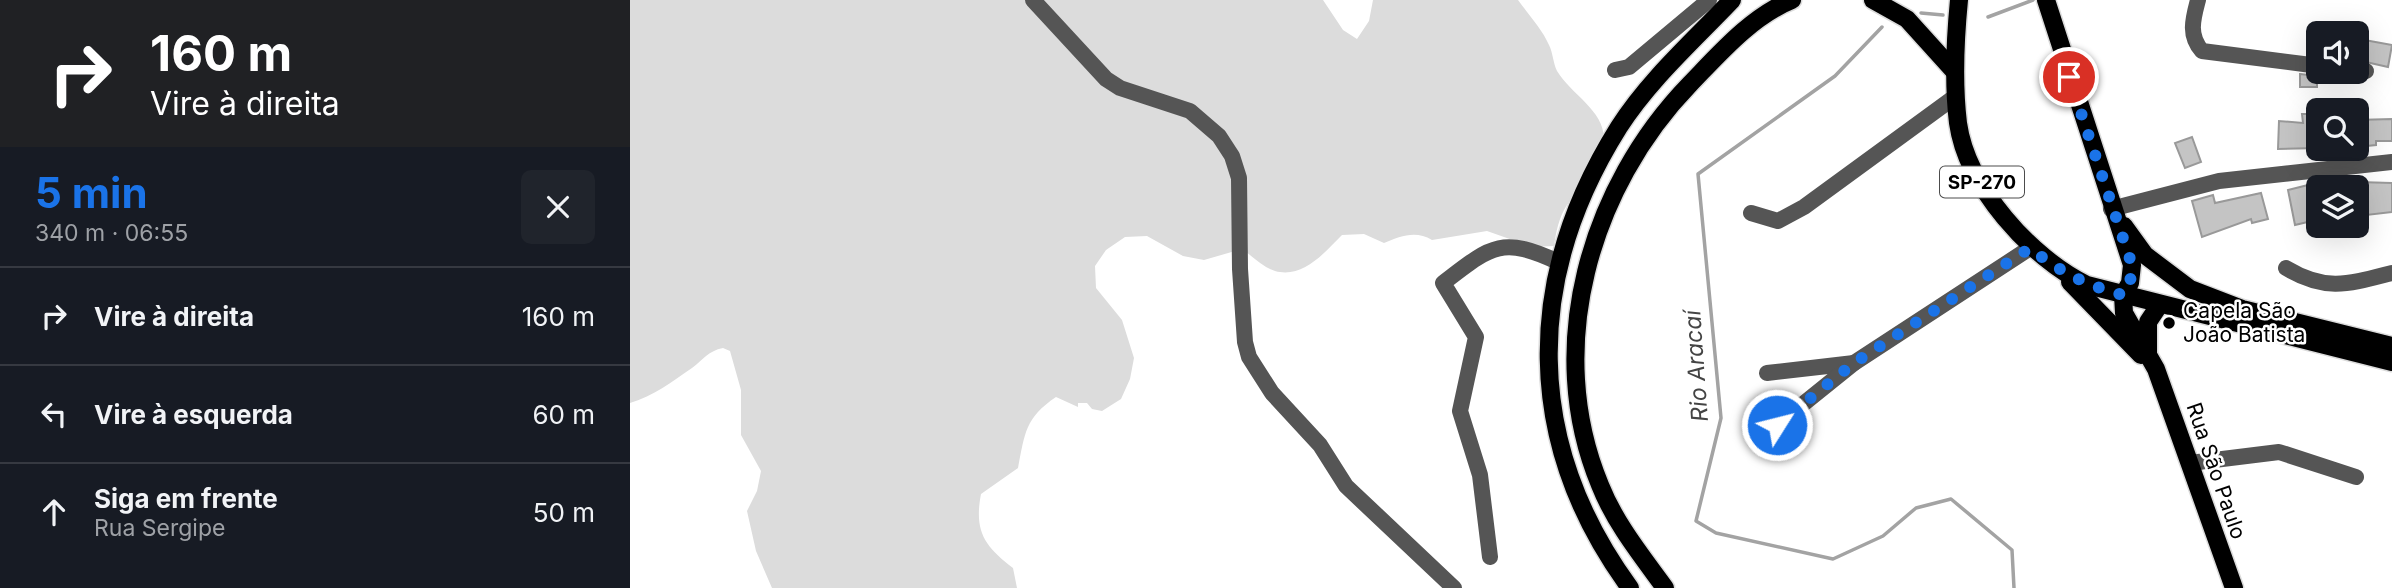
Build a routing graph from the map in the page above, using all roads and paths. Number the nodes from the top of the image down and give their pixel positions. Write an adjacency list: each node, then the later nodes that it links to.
1 (1033, 0): 34 (street)
2 (1709, 0): 10 (street)
3 (1732, 0): 17 (main road)
4 (1792, 0): 36 (main road)
5 (1959, 0): 11 (main road, SP-270)
6 (2198, 0): 9 (street)
7 (1881, 4): 11 (main road)
8 (2046, 4): 14 (main road)
9 (2306, 64)
10 (1615, 70)
11 (1954, 71): 12 (main road, SP-270)
12 (1956, 96): 15 (street); 16 (main road, SP-270)
13 (2392, 162): 14 (street)
14 (2111, 209): 21 (main road); 23 (main road)
15 (1751, 214)
16 (2030, 248): 19 (main road, SP-270); 26 (street)
17 (1558, 262): 33 (street); 35 (main road)
18 (2286, 268): 20 (street)
19 (2060, 272): 21 (main road, SP-270); 24 (main road)
20 (2392, 273)
21 (2123, 295): 22 (main road, SP-270); 24 (main road)
22 (2160, 304): 24 (main road); 25 (main road, SP-270)
23 (2392, 346)
24 (2152, 361): 31 (main road, Rua São Paulo)
25 (2392, 362)
26 (1854, 363): 27 (street); 29 (street)
27 (1808, 369): 28 (street); 29 (street)
28 (1767, 373)
29 (1817, 395): 30 (street)
30 (1777, 425)
31 (2190, 463): 32 (street); 37 (main road, Rua São Paulo)
32 (2356, 477)
33 (1490, 557)
34 (1454, 588)
35 (1630, 588)
36 (1665, 588)
37 (2234, 588)

